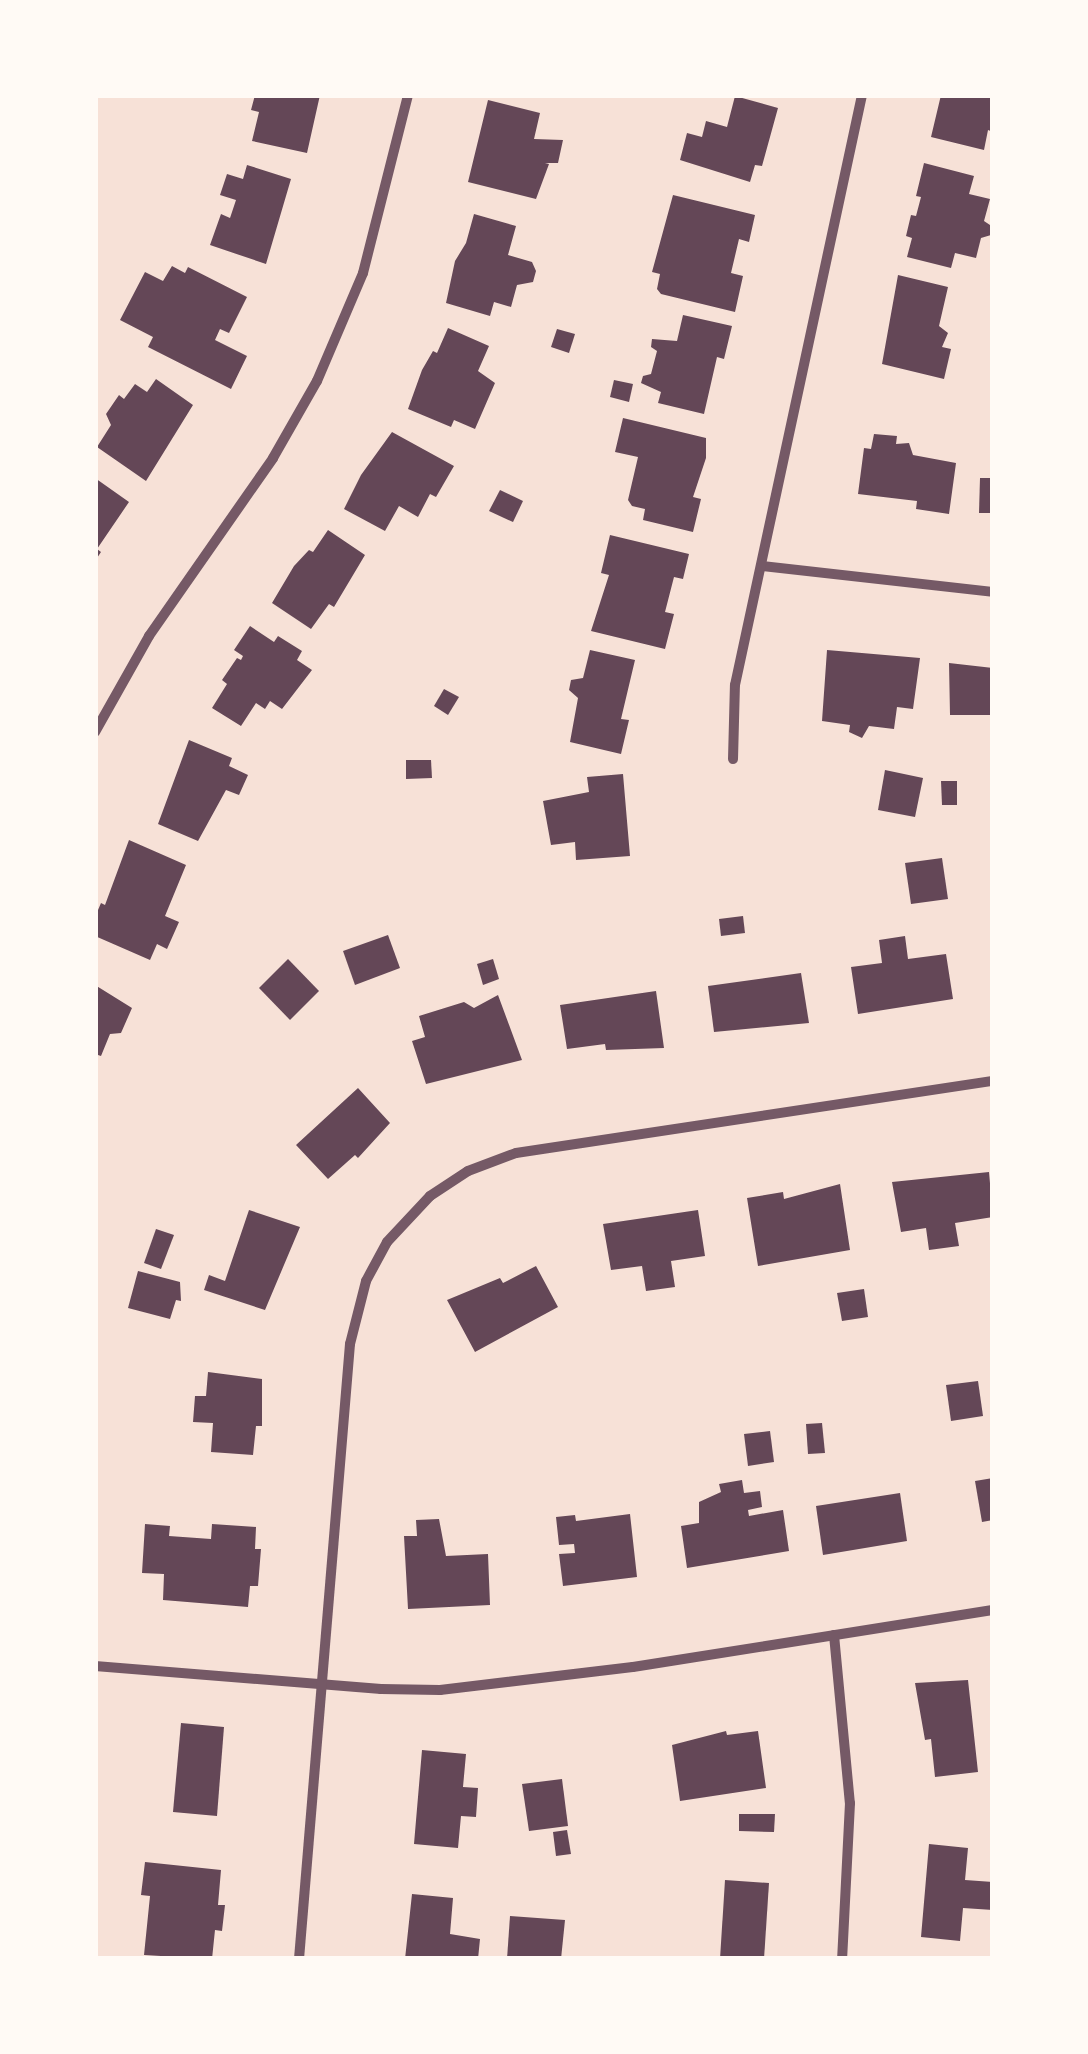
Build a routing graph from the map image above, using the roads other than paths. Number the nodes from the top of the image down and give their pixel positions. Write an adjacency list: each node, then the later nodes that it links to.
1 (408, 95): 5 (street)
2 (862, 95): 3 (street)
3 (762, 566): 4 (street); 6 (street)
4 (993, 592)
5 (95, 732)
6 (734, 758)
7 (993, 1080): 11 (street)
8 (993, 1610): 9 (street)
9 (834, 1635): 11 (street); 13 (street)
10 (95, 1666): 11 (street)
11 (322, 1685): 12 (street)
12 (299, 1959)
13 (842, 1959)

